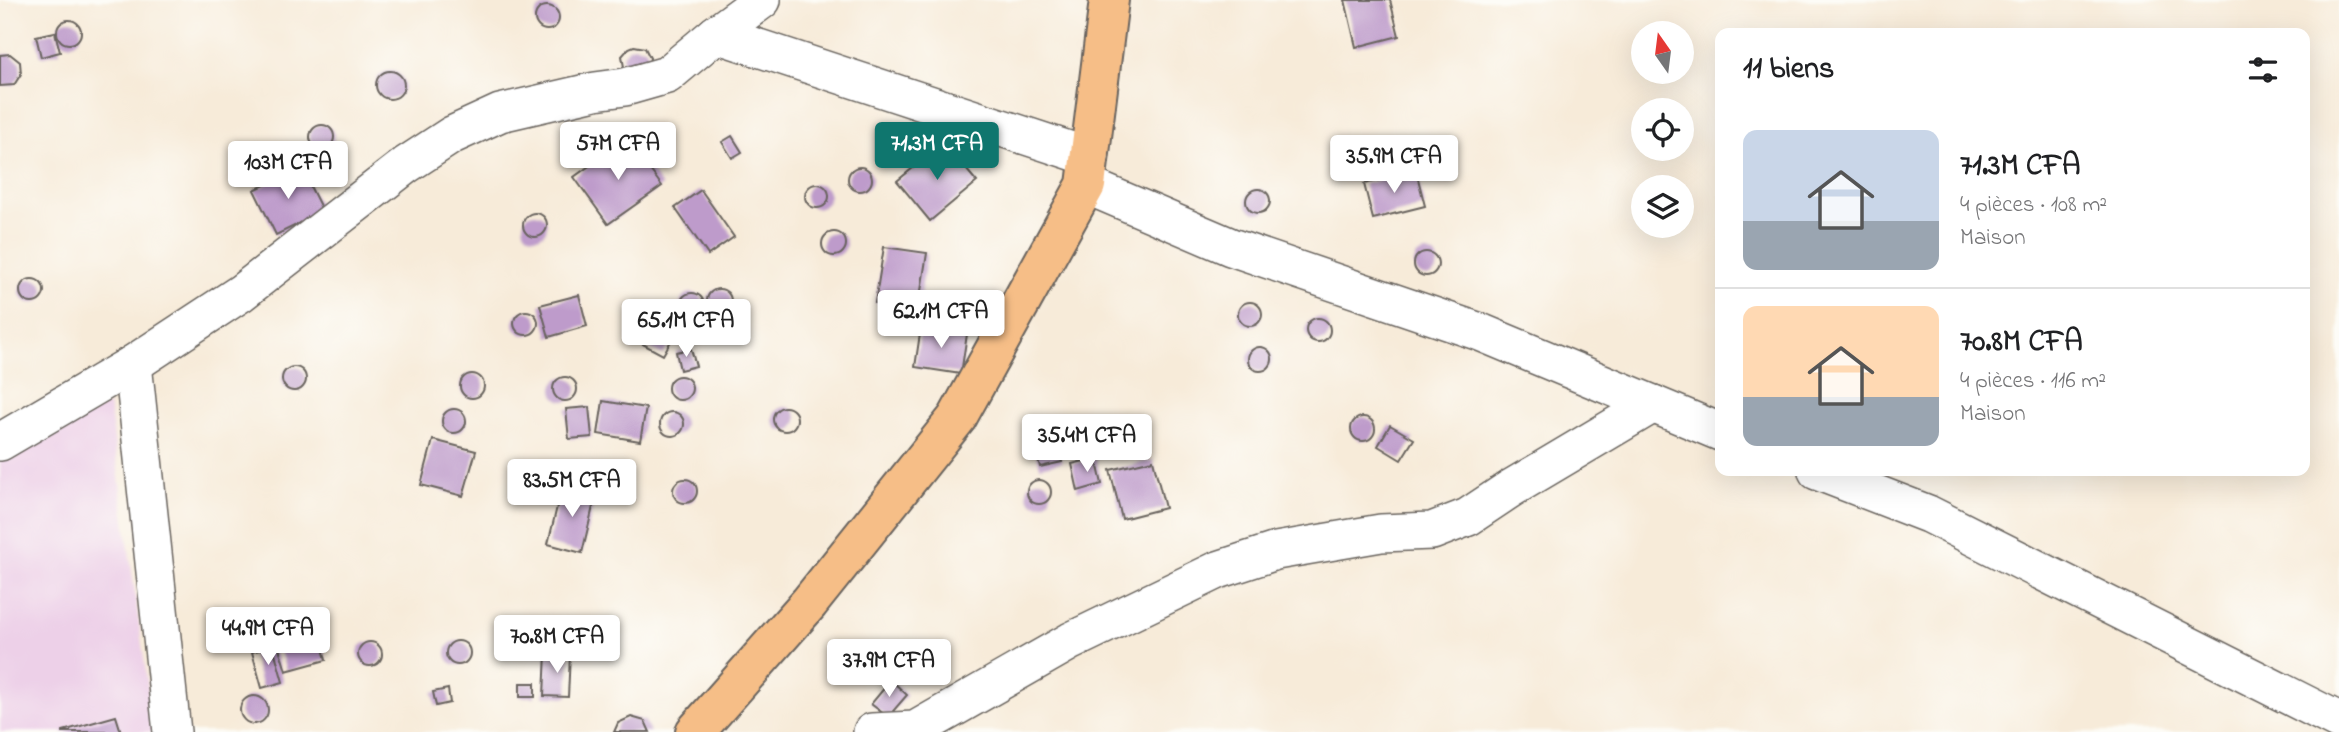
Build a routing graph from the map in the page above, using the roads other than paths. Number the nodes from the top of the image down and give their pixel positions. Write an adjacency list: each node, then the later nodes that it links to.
1 (762, 0): 3 (street)
2 (1109, 0): 4 (main road)
3 (716, 34): 4 (street); 5 (street)
4 (1088, 171): 6 (street); 13 (main road)
5 (133, 364): 8 (street); 12 (street)
6 (1653, 404): 7 (street); 11 (street)
7 (1715, 430)
8 (0, 442)
9 (1830, 476): 10 (street)
10 (2339, 721)
11 (918, 731): 14 (street)
12 (172, 732)
13 (695, 732)
14 (872, 732)

